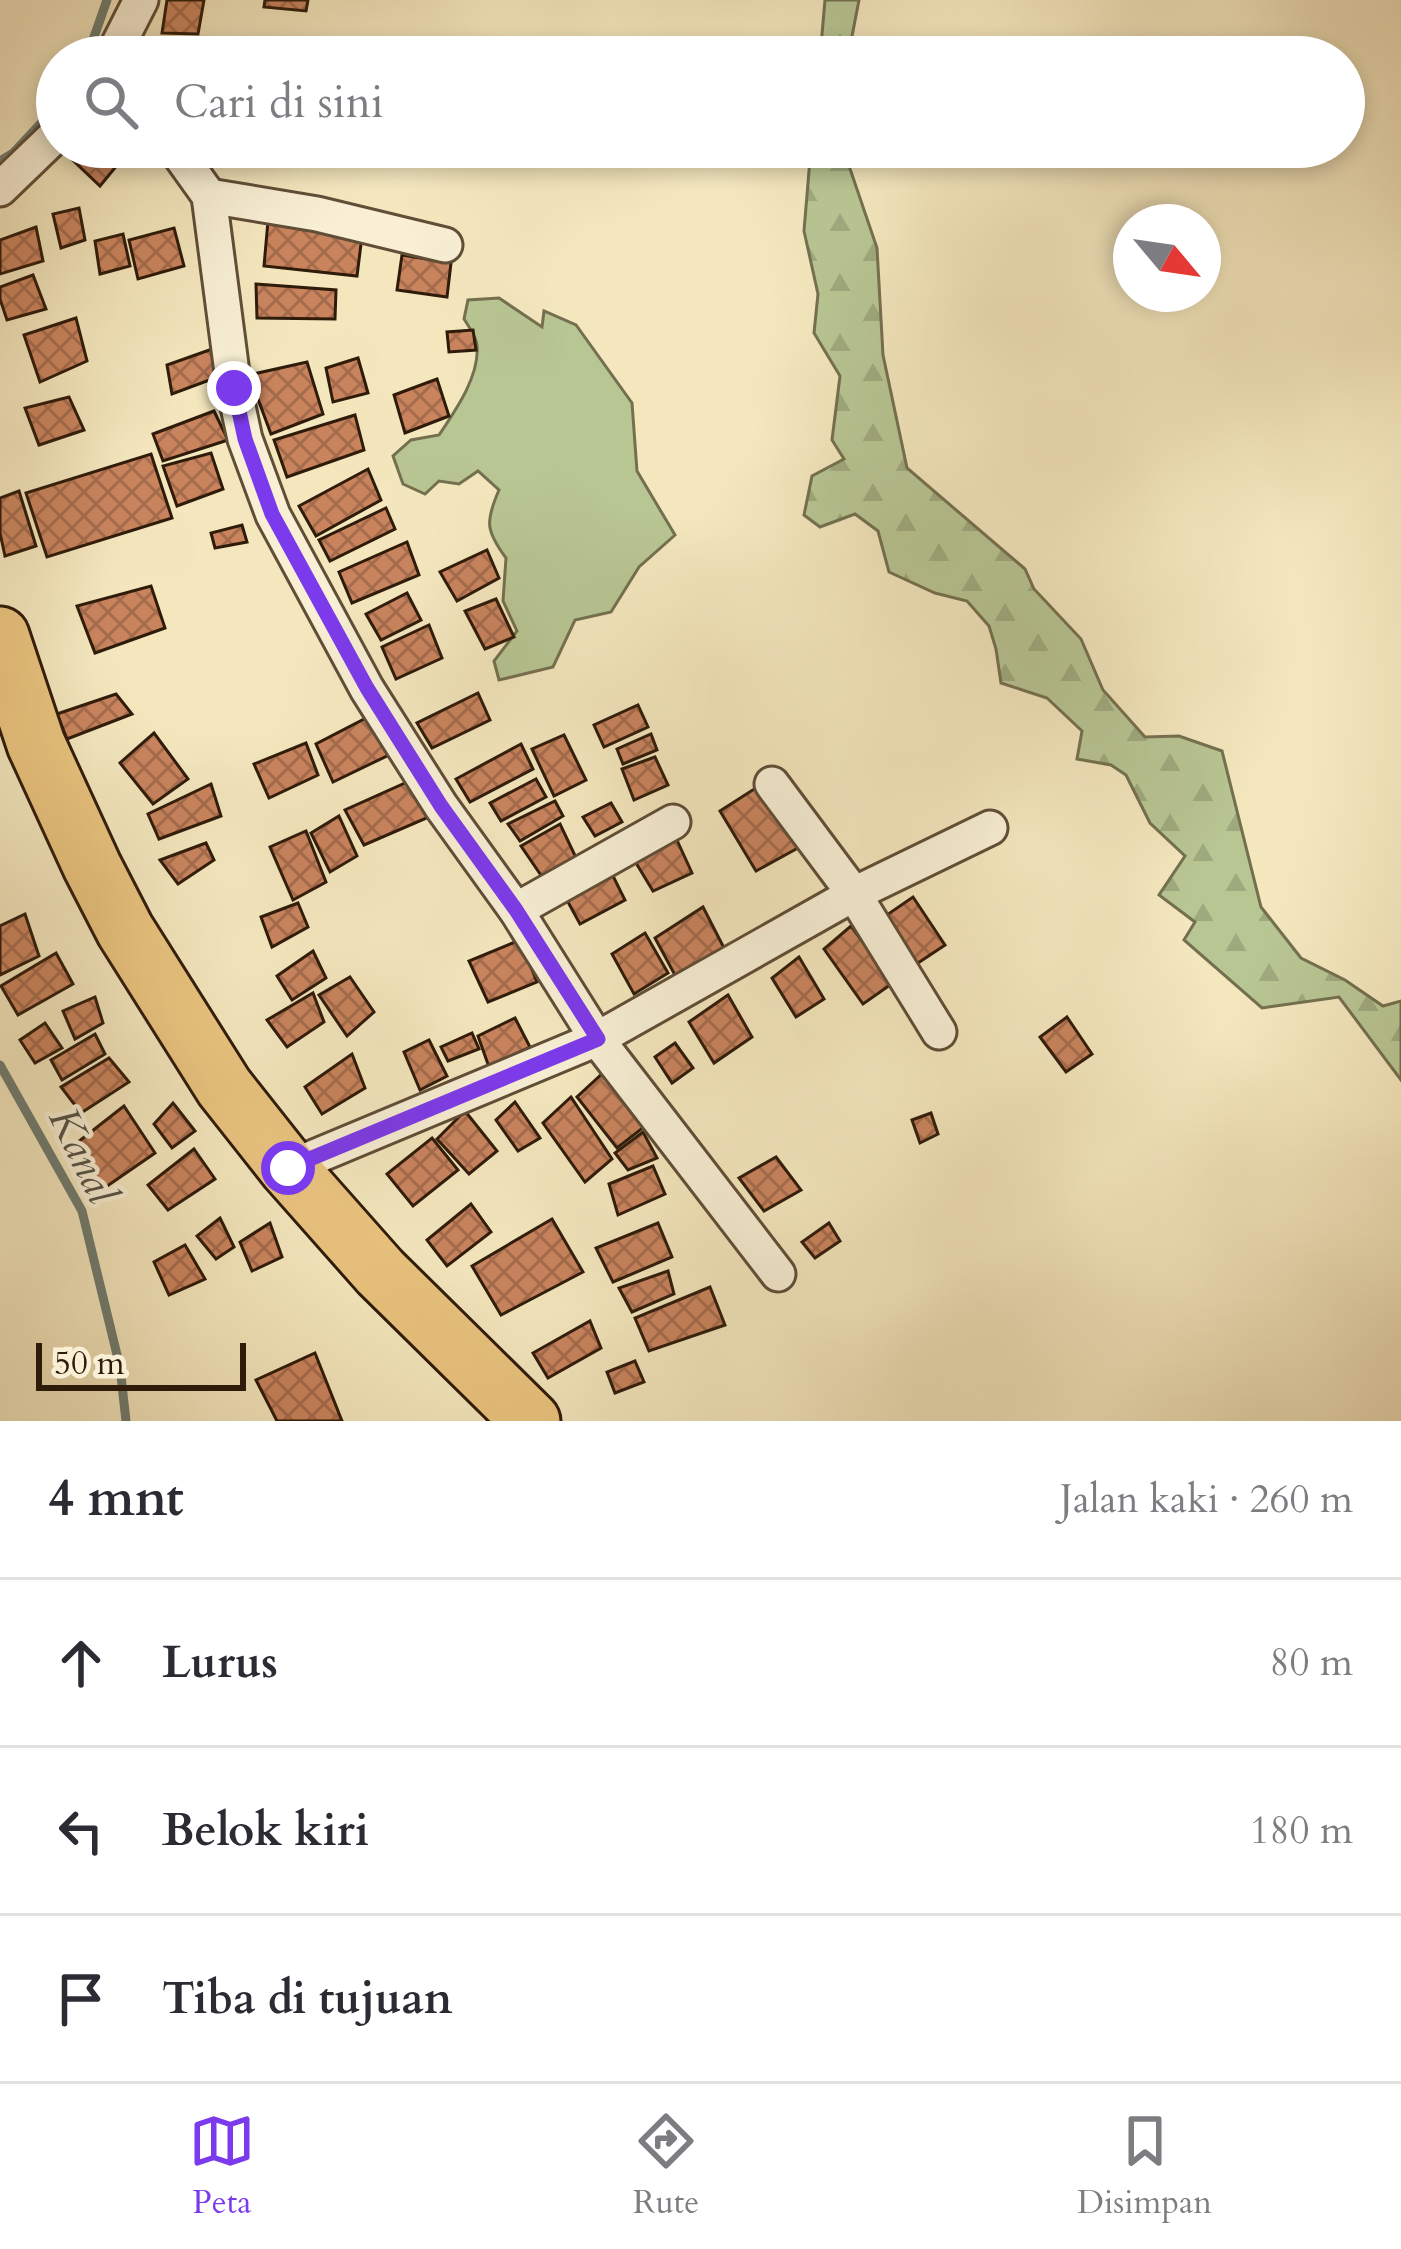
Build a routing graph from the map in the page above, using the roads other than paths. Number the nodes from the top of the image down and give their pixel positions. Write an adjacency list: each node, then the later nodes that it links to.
1 (141, 0): 2 (street)
2 (123, 36)
3 (36, 154): 5 (street)
4 (189, 168): 6 (street)
5 (0, 189)
6 (209, 196): 7 (street); 13 (street)
7 (445, 245)
8 (0, 636): 16 (highway)
9 (772, 784): 12 (street)
10 (673, 822): 13 (street)
11 (990, 828): 12 (street)
12 (854, 894): 14 (street); 15 (street)
13 (516, 910): 15 (street)
14 (939, 1032)
15 (598, 1039): 16 (street); 17 (street)
16 (288, 1168): 18 (highway)
17 (778, 1274)
18 (531, 1421)

